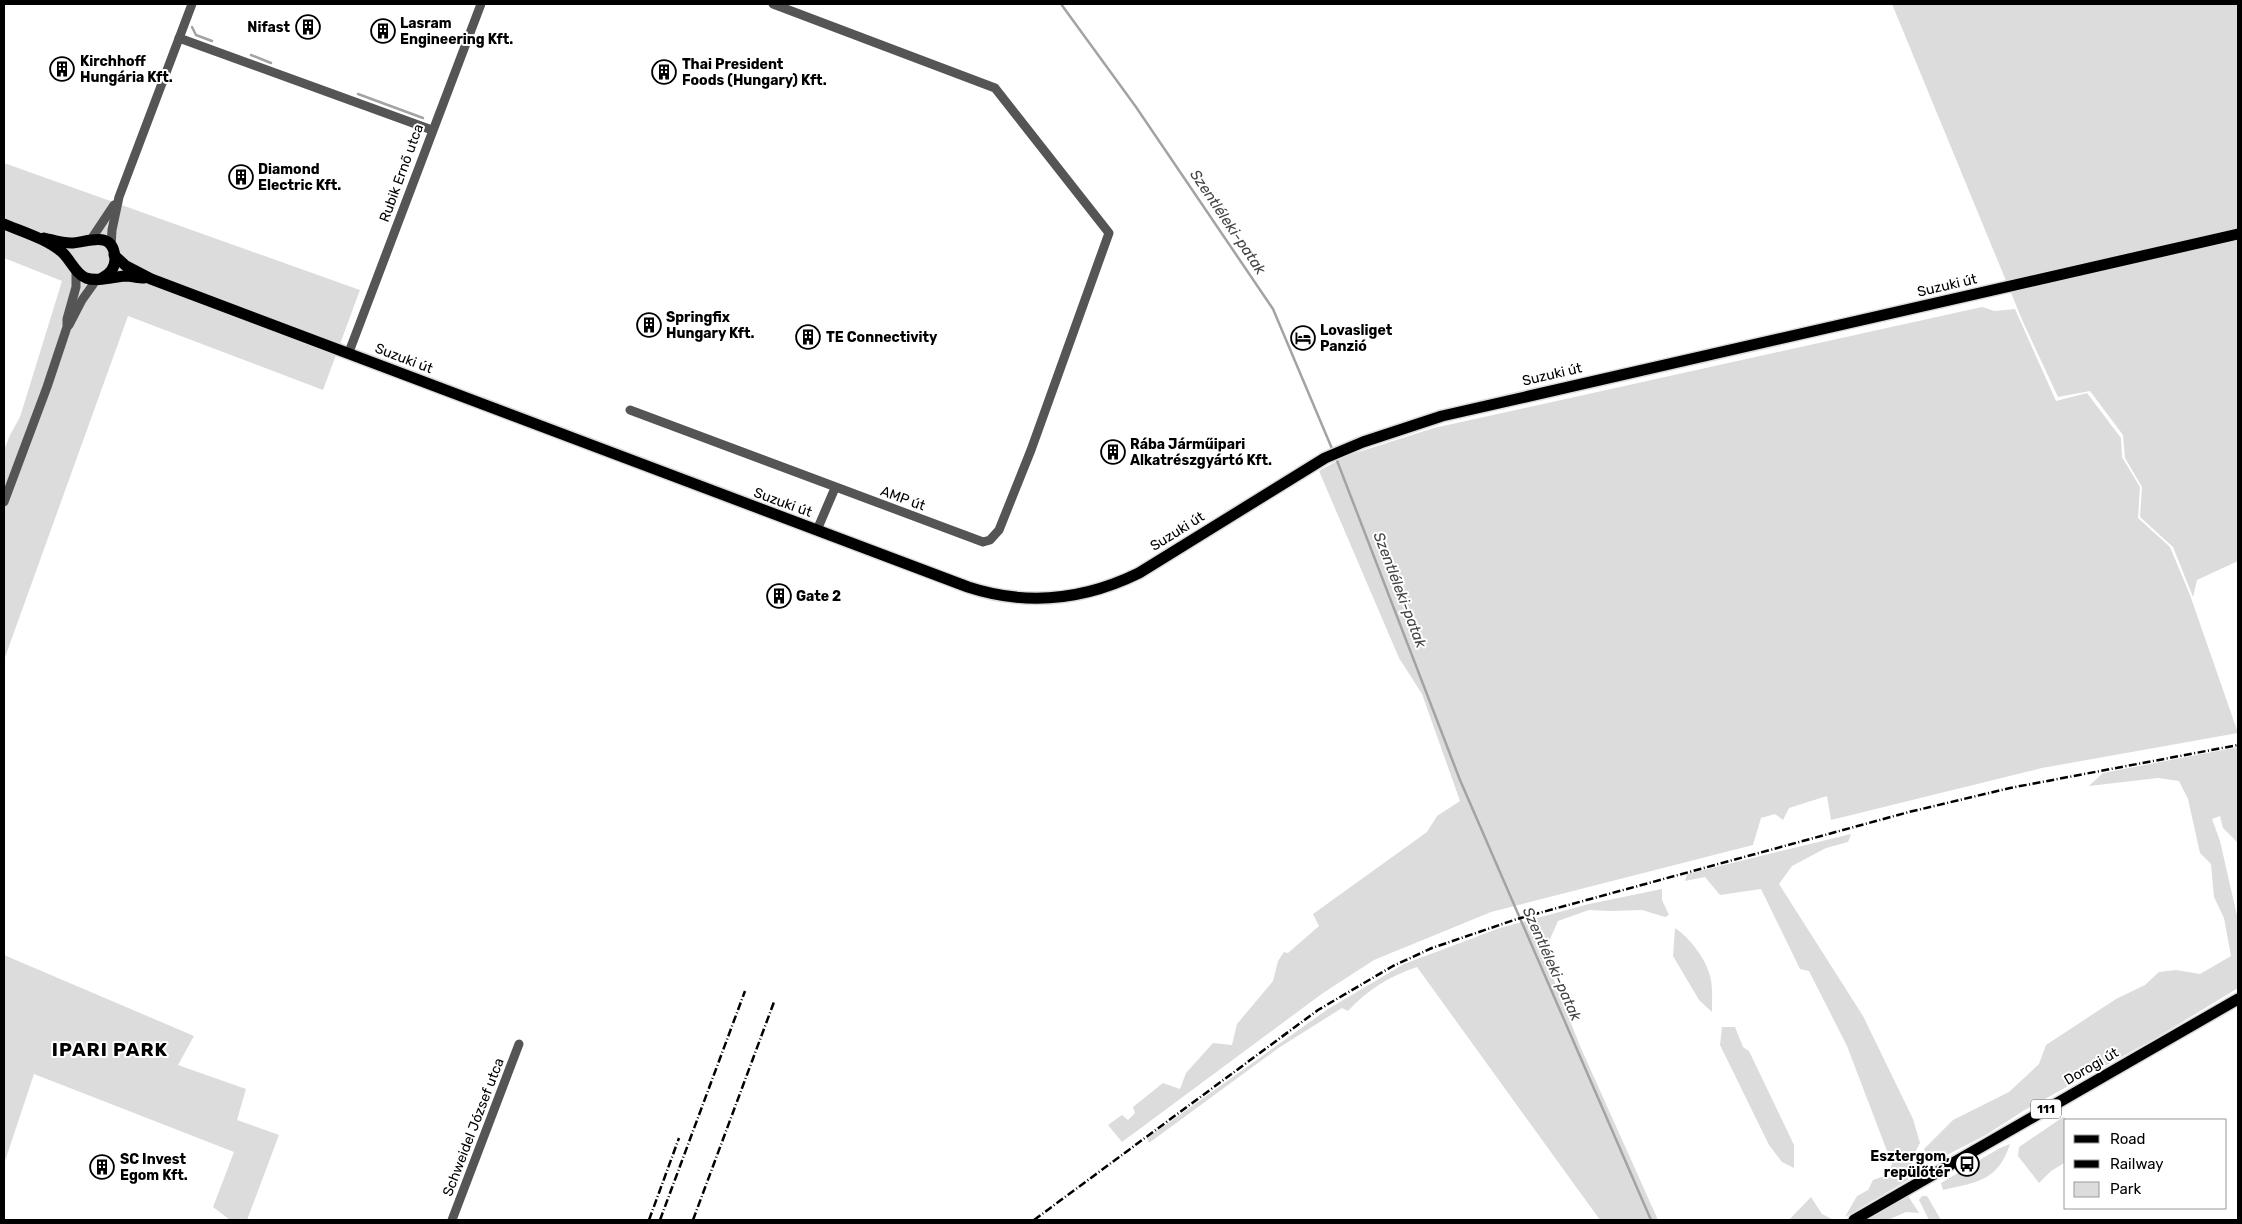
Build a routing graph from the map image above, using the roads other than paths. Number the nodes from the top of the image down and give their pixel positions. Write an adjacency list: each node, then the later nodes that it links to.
1 (192, 4): 4 (street)
2 (481, 4): 5 (street, Rubik Ernő utca)
3 (773, 4): 18 (street, AMP út)
4 (179, 38): 5 (street); 6 (street)
5 (432, 130): 16 (street, Rubik Ernő utca)
6 (119, 197): 10 (street); 11 (street)
7 (4, 224): 9 (main road)
8 (2238, 234): 20 (main road, Suzuki út)
9 (31, 235): 10 (main road); 12 (main road)
10 (87, 240): 11 (main road); 12 (main road)
11 (113, 251): 13 (main road); 14 (main road)
12 (75, 267): 13 (main road); 15 (street)
13 (100, 279): 14 (main road); 15 (street)
14 (151, 279): 16 (main road, Suzuki út)
15 (67, 327): 19 (street)
16 (349, 352): 20 (main road, Suzuki út)
17 (630, 410): 18 (street, AMP út)
18 (835, 488): 20 (street)
19 (4, 502)
20 (817, 530)
21 (2238, 998): 24 (main road, Dorogi út / 111)
22 (519, 1044): 23 (street, Schweidel József utca)
23 (452, 1220)
24 (1854, 1220)

